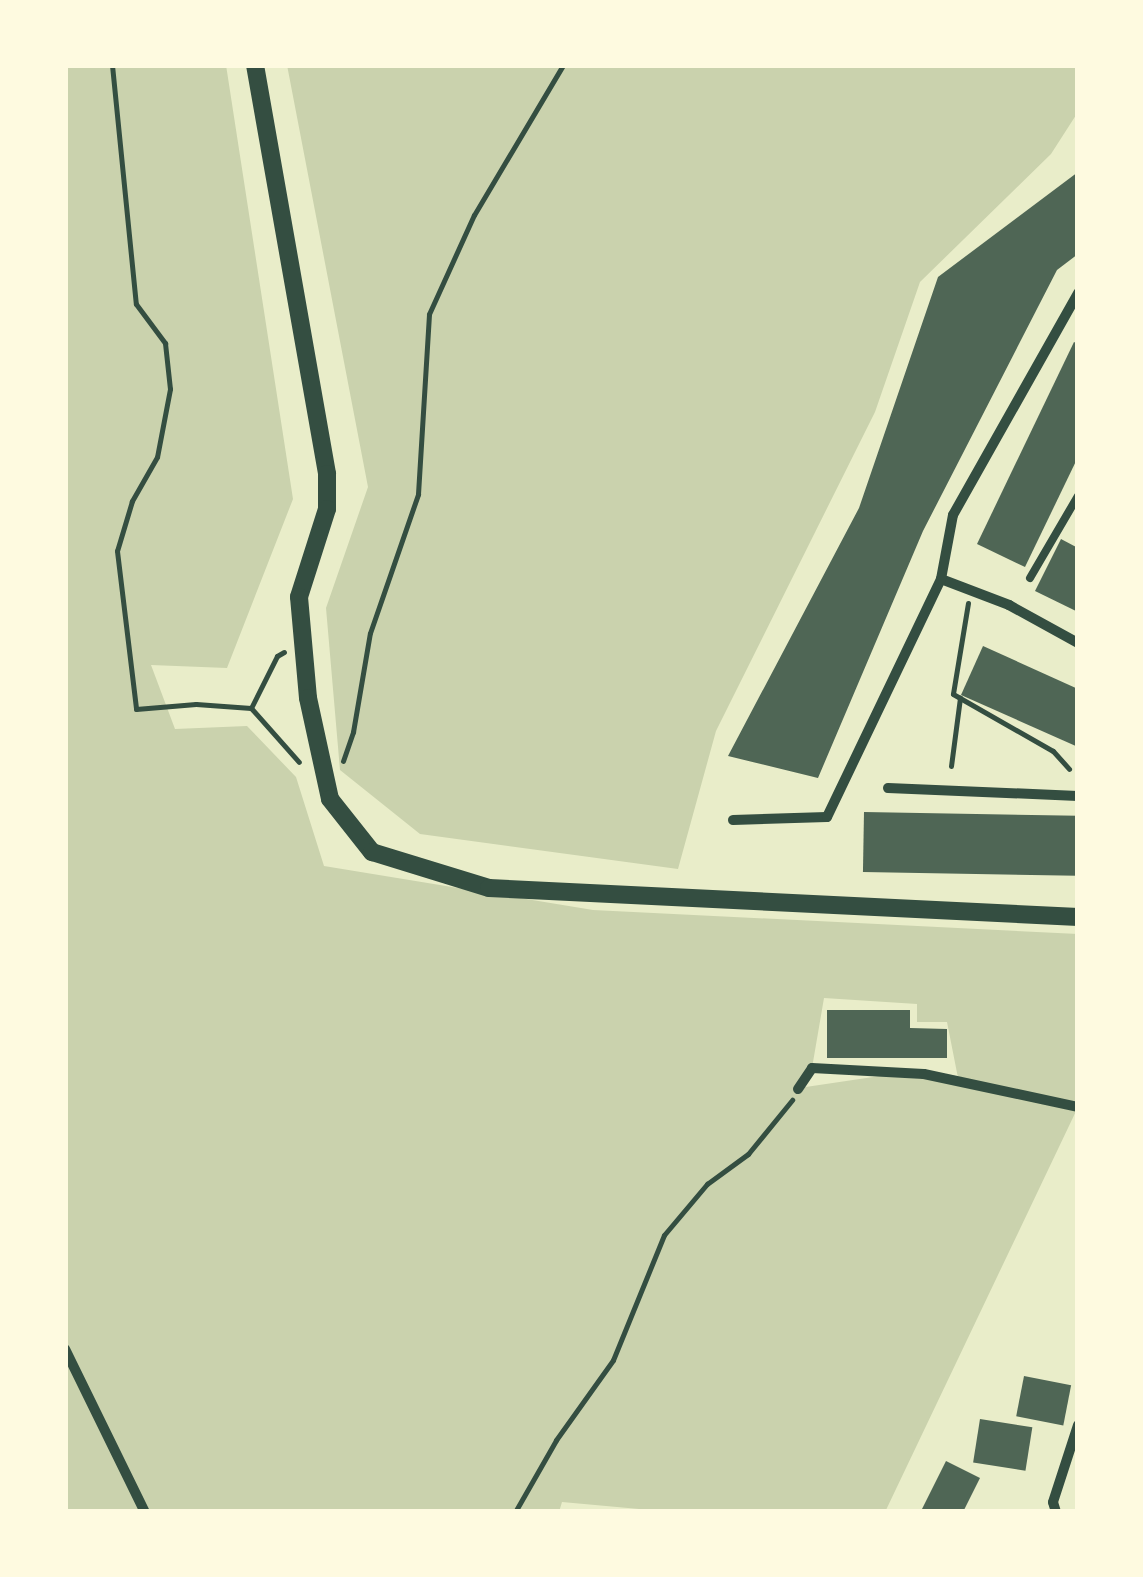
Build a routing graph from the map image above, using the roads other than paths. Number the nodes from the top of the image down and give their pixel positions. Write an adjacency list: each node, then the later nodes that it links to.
1 (255, 65): 10 (street)
2 (1078, 292): 5 (street)
3 (1078, 496): 4 (lane)
4 (1030, 578)
5 (941, 580): 6 (street); 9 (street)
6 (1078, 643)
7 (888, 788): 8 (street)
8 (1078, 796)
9 (734, 820)
10 (1078, 917)
11 (798, 1089): 12 (street)
12 (1078, 1107)
13 (65, 1349): 15 (street)
14 (1078, 1426): 16 (street)
15 (145, 1512)
16 (1056, 1512)

